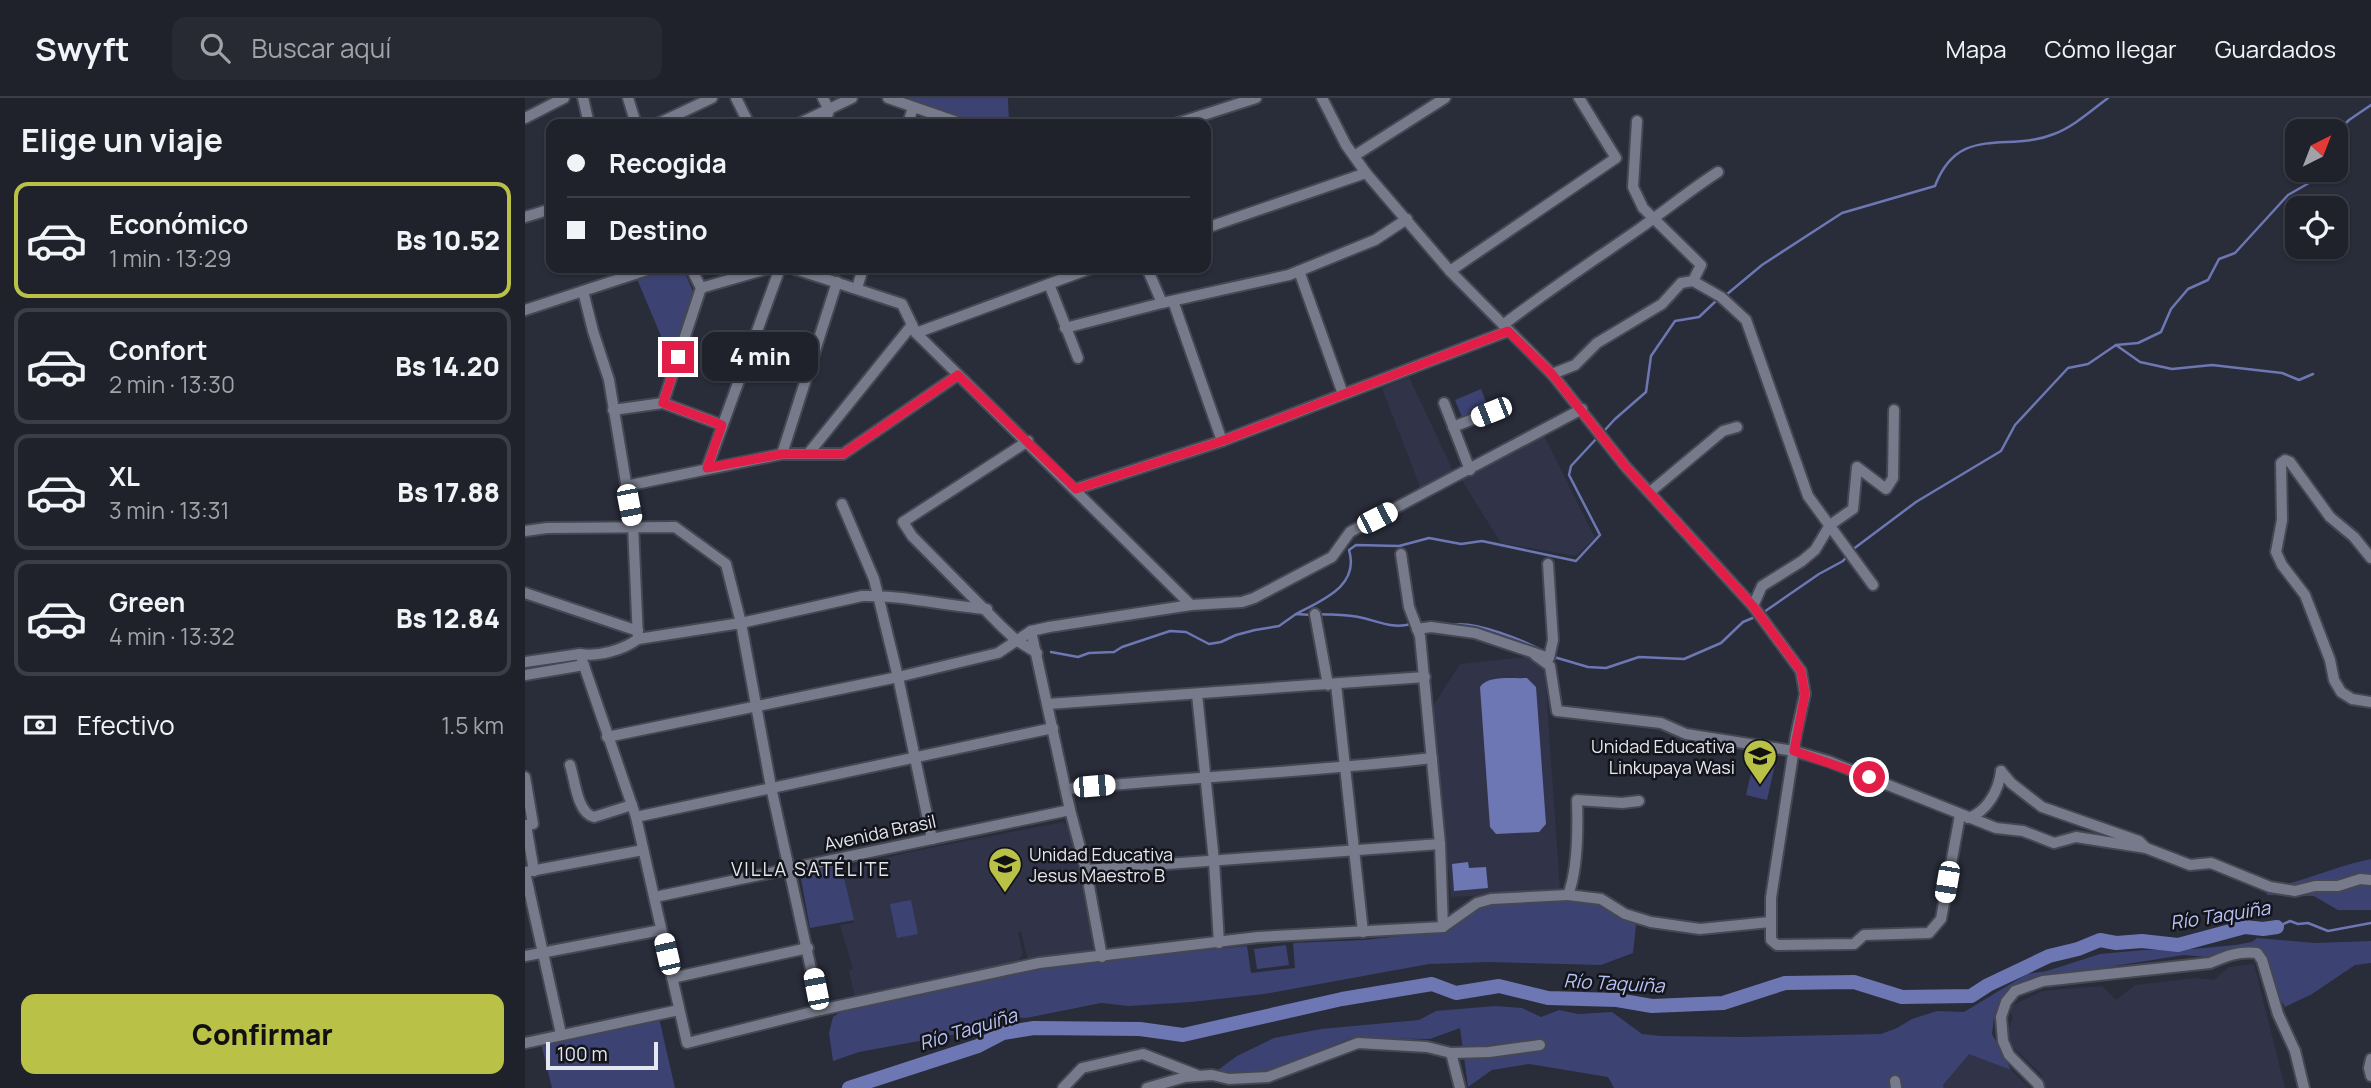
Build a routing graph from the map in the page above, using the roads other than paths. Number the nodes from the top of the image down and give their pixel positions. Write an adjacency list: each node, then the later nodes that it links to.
1 (564, 98): 15 (street)
2 (583, 98): 16 (street)
3 (628, 98): 17 (street)
4 (712, 98): 18 (street)
5 (736, 98): 19 (street)
6 (823, 98): 14 (street)
7 (852, 98): 14 (street)
8 (888, 98): 13 (street)
9 (1256, 98): 24 (street)
10 (1322, 98): 26 (street)
11 (1445, 98): 26 (street)
12 (1579, 98): 35 (street)
13 (913, 107): 22 (street); 23 (street)
14 (829, 110): 20 (street); 21 (street)
15 (525, 118)
16 (588, 119)
17 (634, 119)
18 (668, 119)
19 (746, 119)
20 (809, 119)
21 (826, 119)
22 (909, 119)
23 (948, 119)
24 (1191, 119)
25 (1637, 121): 32 (street)
26 (1354, 156): 28 (street)
27 (1718, 172): 32 (street)
28 (1366, 173): 31 (street); 33 (street)
29 (546, 211): 30 (street)
30 (525, 217)
31 (1406, 219): 34 (street); 35 (street)
32 (1654, 219): 44 (street); 53 (street)
33 (1211, 226)
34 (1299, 271): 50 (street); 58 (street)
35 (1450, 271): 53 (street)
36 (626, 273): 49 (street)
37 (694, 273): 47 (street)
38 (753, 273): 47 (street)
39 (778, 273): 65 (street)
40 (808, 273): 45 (street)
41 (862, 273): 48 (street)
42 (1079, 273): 46 (street)
43 (1150, 273): 50 (street)
44 (1693, 281): 56 (street); 79 (street)
45 (837, 282): 48 (street); 70 (street)
46 (1049, 284): 52 (street); 54 (street)
47 (701, 288): 59 (street)
48 (857, 288): 54 (street)
49 (583, 291): 51 (street); 61 (street)
50 (1168, 302): 52 (street); 69 (street)
51 (525, 310)
52 (1065, 328): 55 (street)
53 (1505, 328): 56 (street); 58 (street)
54 (914, 329): 57 (street); 71 (street)
55 (1077, 358)
56 (1552, 374): 62 (street)
57 (958, 375): 68 (street); 71 (street)
58 (1343, 394): 69 (street)
59 (663, 403): 61 (street); 65 (street)
60 (1444, 403): 66 (street)
61 (614, 410): 74 (street)
62 (1581, 410): 73 (street); 76 (street)
63 (1894, 410): 79 (street)
64 (1491, 412): 66 (street)
65 (722, 425): 72 (street)
66 (1453, 427): 73 (street)
67 (1737, 427): 76 (street)
68 (1028, 441): 75 (street); 89 (street)
69 (1222, 441): 75 (street)
70 (782, 454): 71 (street); 72 (street)
71 (808, 454)
72 (707, 468): 74 (street)
73 (1470, 470): 87 (street)
74 (626, 486): 78 (street)
75 (1076, 489): 87 (street)
76 (1650, 492): 88 (street)
77 (842, 504): 86 (street)
78 (633, 525): 80 (street); 91 (street); 94 (street)
79 (1829, 525): 84 (street); 88 (street)
80 (525, 531)
81 (1401, 554): 92 (street)
82 (2371, 558): 105 (street)
83 (1548, 564): 97 (street)
84 (1873, 585)
85 (525, 593): 94 (street)
86 (879, 596): 89 (street); 91 (street); 101 (street)
87 (1191, 605): 93 (street)
88 (1753, 606): 110 (street)
89 (987, 609): 95 (street)
90 (1315, 614): 103 (street)
91 (741, 623): 94 (street); 107 (street)
92 (1417, 629): 97 (street); 102 (street)
93 (1031, 631): 95 (street); 96 (street)
94 (638, 635): 98 (street)
95 (1016, 640): 96 (street); 101 (street)
96 (1037, 653): 106 (street)
97 (1535, 655): 110 (street)
98 (582, 660): 99 (street); 100 (street); 109 (street)
99 (525, 662)
100 (525, 674)
101 (898, 677): 107 (street); 111 (street)
102 (1425, 677): 103 (street); 112 (street)
103 (1332, 685): 104 (street); 114 (street)
104 (1197, 694): 106 (street); 115 (street)
105 (2371, 702)
106 (1048, 704): 108 (street)
107 (757, 705): 109 (street); 117 (street)
108 (1053, 727): 111 (street); 118 (street)
109 (607, 737): 120 (street)
110 (1794, 751): 122 (street); 137 (street)
111 (913, 756): 117 (street); 125 (street)
112 (1432, 758): 114 (street); 126 (street)
113 (571, 765): 120 (street)
114 (1346, 768): 115 (street); 128 (street)
115 (1205, 776): 118 (street); 130 (street)
116 (525, 777): 124 (street)
117 (771, 787): 123 (street); 131 (street)
118 (1066, 789): 121 (street)
119 (1639, 801): 135 (street)
120 (632, 805): 123 (street)
121 (1070, 810): 125 (street, Avenida Brasil); 132 (street)
122 (1964, 816): 127 (street); 127 (street); 137 (street)
123 (636, 817): 129 (street)
124 (525, 825): 133 (street)
125 (932, 839): 131 (street, Avenida Brasil)
126 (1440, 844): 128 (street); 138 (street)
127 (2146, 848): 134 (street)
128 (1355, 849): 130 (street); 140 (street)
129 (643, 850): 133 (street); 136 (street)
130 (1214, 860): 132 (street); 141 (street)
131 (791, 868): 136 (street, Avenida Brasil); 142 (street)
132 (1086, 870): 145 (street)
133 (528, 872): 143 (street)
134 (2371, 880)
135 (1568, 895): 137 (street); 138 (street)
136 (655, 897): 139 (street)
137 (1770, 922)
138 (1443, 927): 140 (street)
139 (661, 930): 143 (street); 146 (street)
140 (1363, 932): 141 (street)
141 (1219, 943): 145 (street)
142 (808, 948): 146 (street); 148 (street)
143 (541, 953): 144 (street); 149 (street)
144 (525, 956)
145 (1101, 957): 148 (street)
146 (672, 978): 147 (street)
147 (679, 1010): 148 (street); 149 (street)
148 (820, 1010)
149 (561, 1034): 150 (street)
150 (525, 1042)
151 (1540, 1045): 152 (street)
152 (1451, 1053): 156 (street); 160 (street)
153 (2371, 1059): 155 (street)
154 (1200, 1076): 156 (street); 157 (street); 158 (street)
155 (2371, 1076)
156 (1229, 1079): 159 (street)
157 (1062, 1088)
158 (1147, 1088)
159 (1240, 1088)
160 (1460, 1088)
161 (2039, 1088): 162 (street)
162 (2304, 1088)

